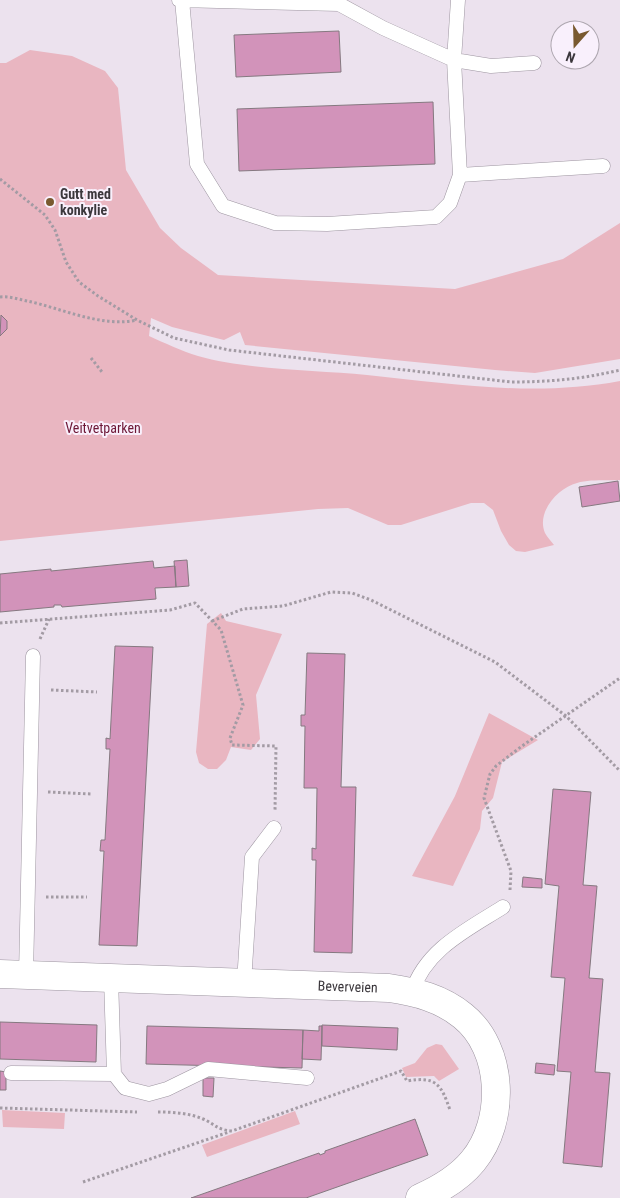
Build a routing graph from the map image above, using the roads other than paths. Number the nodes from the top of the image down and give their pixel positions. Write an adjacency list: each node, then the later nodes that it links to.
1 (181, 0): 3 (lane); 7 (lane)
2 (458, 0): 4 (lane)
3 (340, 2): 4 (lane)
4 (454, 60): 5 (lane); 7 (lane)
5 (534, 63)
6 (603, 166): 7 (lane)
7 (460, 175)
8 (33, 656): 11 (lane)
9 (274, 828): 13 (lane)
10 (503, 907): 14 (lane)
11 (13, 975): 12 (street, Beverveien)
12 (111, 978): 13 (street, Beverveien); 16 (lane)
13 (244, 983): 14 (street, Beverveien)
14 (412, 992): 18 (street, Beverveien)
15 (11, 1073): 16 (lane)
16 (114, 1074): 17 (lane)
17 (307, 1078)
18 (420, 1198)

